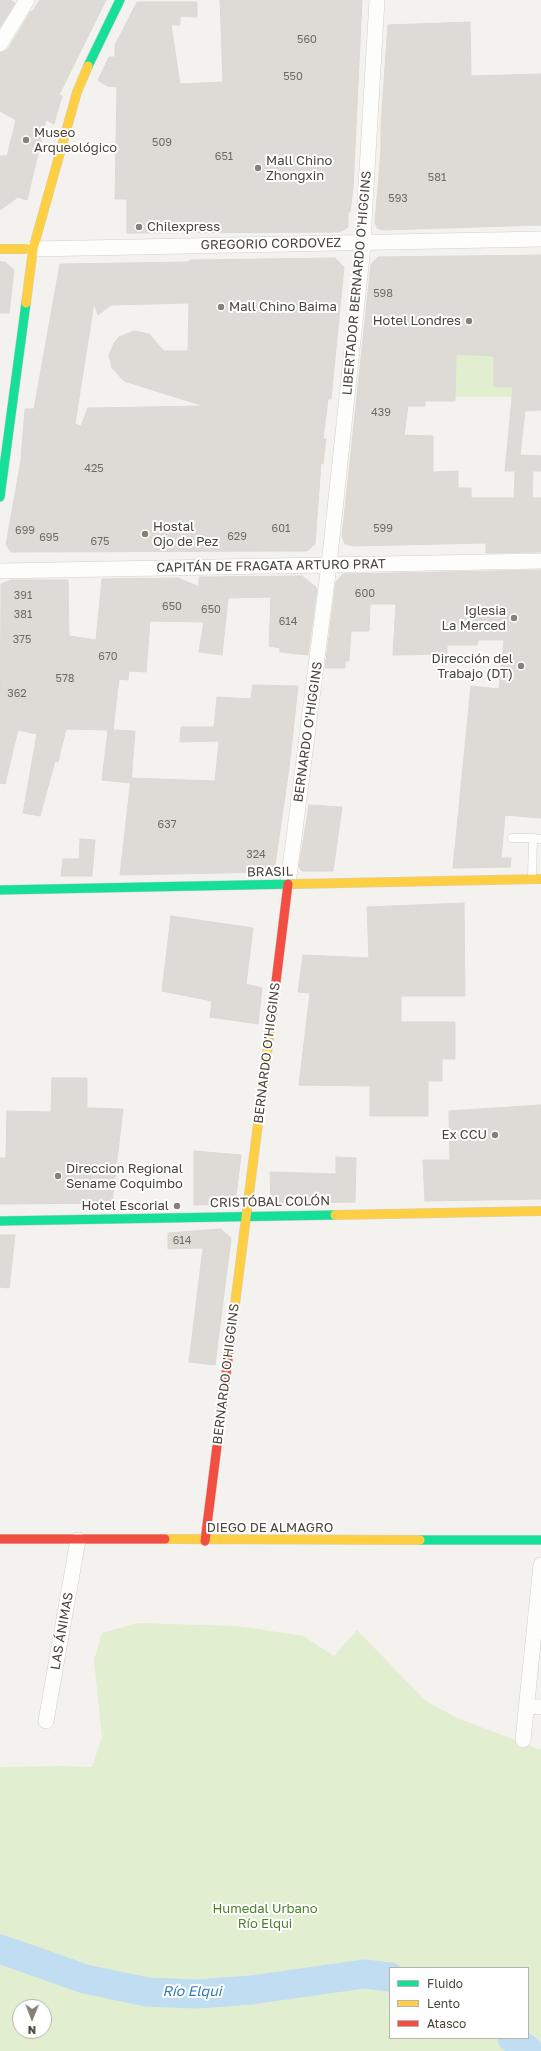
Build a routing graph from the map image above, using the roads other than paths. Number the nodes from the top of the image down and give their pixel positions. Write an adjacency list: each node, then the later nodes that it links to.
1 (27, 0): 4 (street)
2 (120, 0): 8 (street)
3 (377, 0): 6 (street, LIBERTADOR BERNARDO O'HIGGINS)
4 (0, 44)
5 (541, 239): 6 (street, GREGORIO CORDOVEZ)
6 (363, 242): 8 (street, GREGORIO CORDOVEZ); 12 (street, LIBERTADOR BERNARDO O'HIGGINS)
7 (0, 249): 8 (street, GREGORIO CORDOVEZ)
8 (32, 249): 9 (street)
9 (3, 444): 10 (street)
10 (0, 497)
11 (541, 561): 12 (street, CAPITÁN DE FRAGATA ARTURO PRAT)
12 (329, 565): 13 (street, CAPITÁN DE FRAGATA ARTURO PRAT); 18 (street, BERNARDO O'HIGGINS)
13 (0, 570)
14 (512, 838): 15 (lane)
15 (537, 838): 16 (lane)
16 (537, 859): 17 (lane)
17 (536, 879): 18 (street, BRASIL)
18 (288, 884): 19 (street, BRASIL); 21 (street, BERNARDO O'HIGGINS)
19 (0, 890)
20 (541, 1211): 21 (street, CRISTÓBAL COLÓN)
21 (247, 1216): 22 (street, CRISTÓBAL COLÓN); 26 (street, BERNARDO O'HIGGINS)
22 (0, 1221)
23 (0, 1539): 24 (street, DIEGO DE ALMAGRO)
24 (78, 1540): 26 (street, DIEGO DE ALMAGRO); 29 (street, LAS ÁNIMAS)
25 (541, 1540): 26 (street, DIEGO DE ALMAGRO)
26 (205, 1541)
27 (541, 1565): 28 (street)
28 (534, 1706): 30 (street)
29 (46, 1721)
30 (523, 1740)

